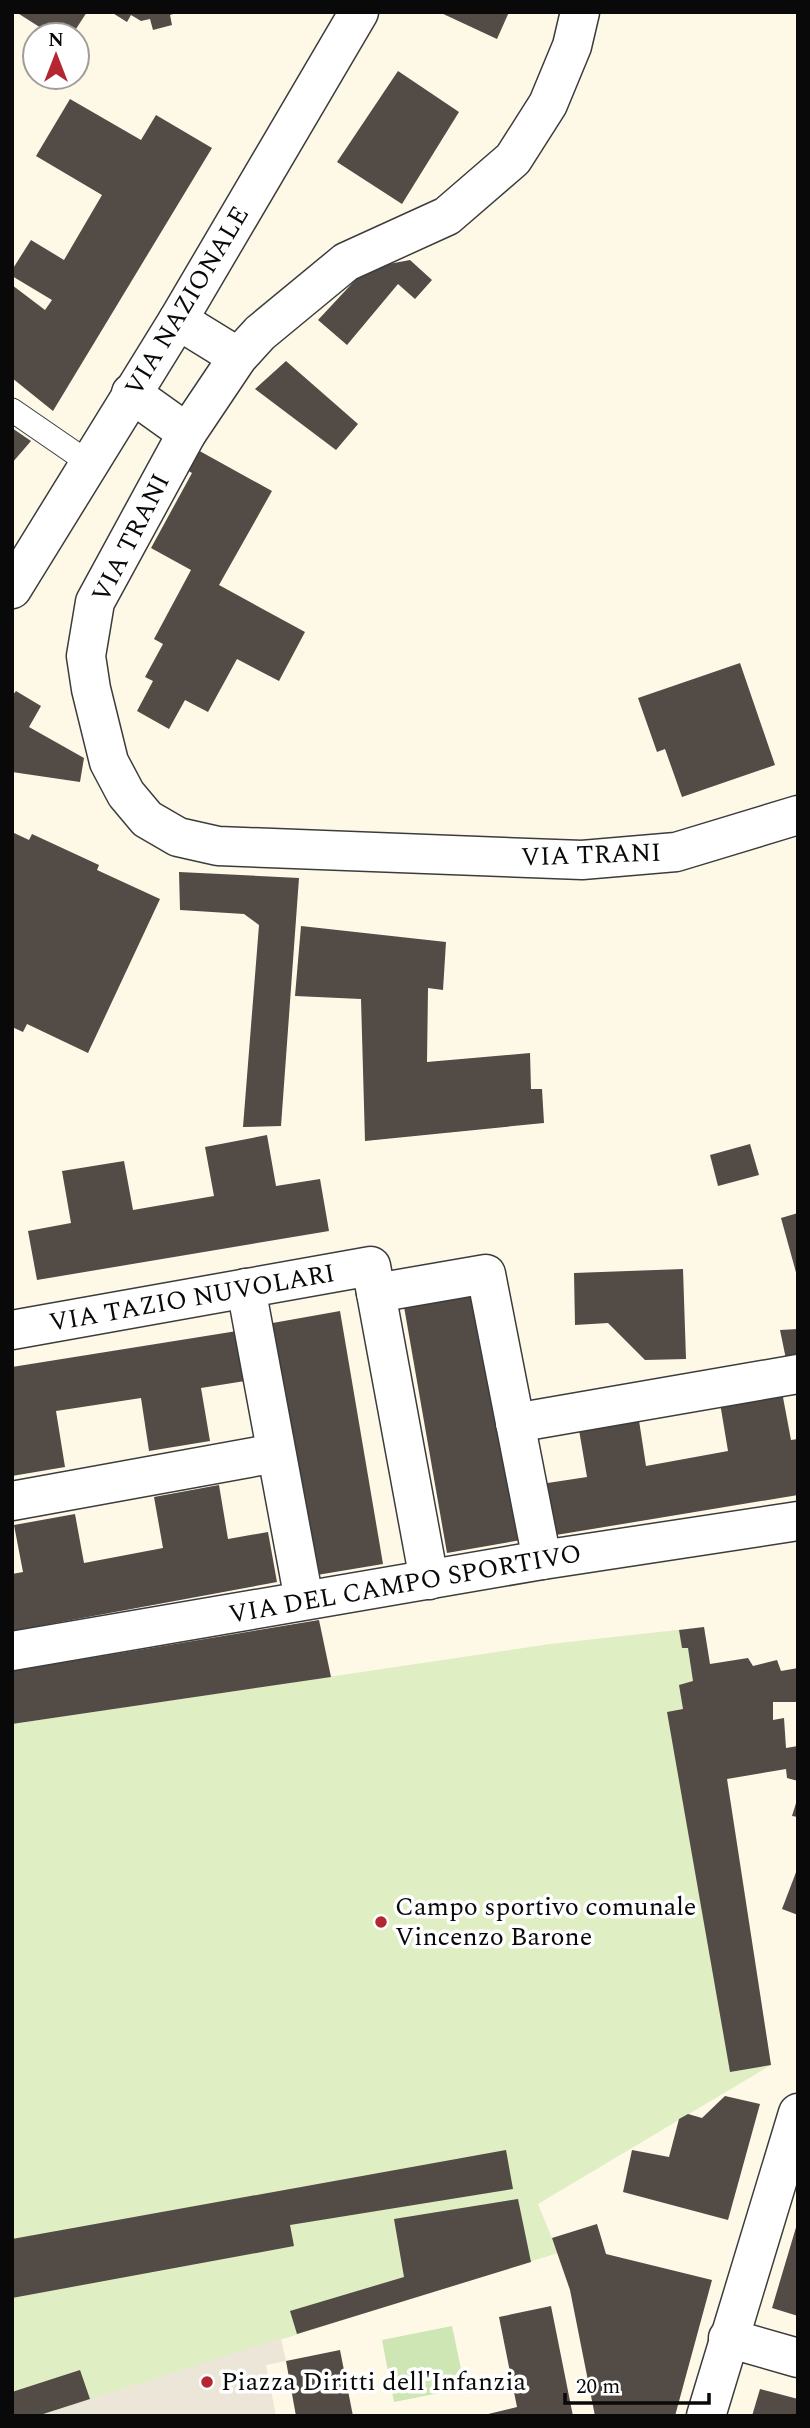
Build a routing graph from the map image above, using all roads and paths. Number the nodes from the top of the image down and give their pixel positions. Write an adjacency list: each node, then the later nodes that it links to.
1 (359, 12): 3 (street, VIA NAZIONALE)
2 (580, 12): 4 (street, VIA TRANI)
3 (178, 320): 4 (street); 5 (street, VIA NAZIONALE)
4 (238, 356): 7 (street, VIA TRANI)
5 (131, 393): 7 (street); 8 (street, VIA NAZIONALE)
6 (12, 410): 8 (lane)
7 (187, 433): 10 (street, VIA TRANI)
8 (89, 463): 9 (street, VIA NAZIONALE)
9 (12, 589)
10 (798, 815)
11 (374, 1279): 12 (street, VIA TAZIO NUVOLARI); 15 (street, VIA TAZIO NUVOLARI); 20 (street)
12 (246, 1288): 13 (street, VIA TAZIO NUVOLARI); 16 (street)
13 (12, 1330)
14 (798, 1374): 15 (street)
15 (515, 1423): 19 (street)
16 (276, 1453): 17 (street); 21 (street)
17 (12, 1501)
18 (798, 1521): 19 (street, VIA DEL CAMPO SPORTIVO)
19 (542, 1560): 20 (street, VIA DEL CAMPO SPORTIVO)
20 (429, 1580): 21 (street, VIA DEL CAMPO SPORTIVO)
21 (304, 1600): 22 (street, VIA DEL CAMPO SPORTIVO)
22 (12, 1651)
23 (798, 2113): 24 (street)
24 (728, 2338): 25 (street); 26 (street)
25 (798, 2358)
26 (706, 2416)

